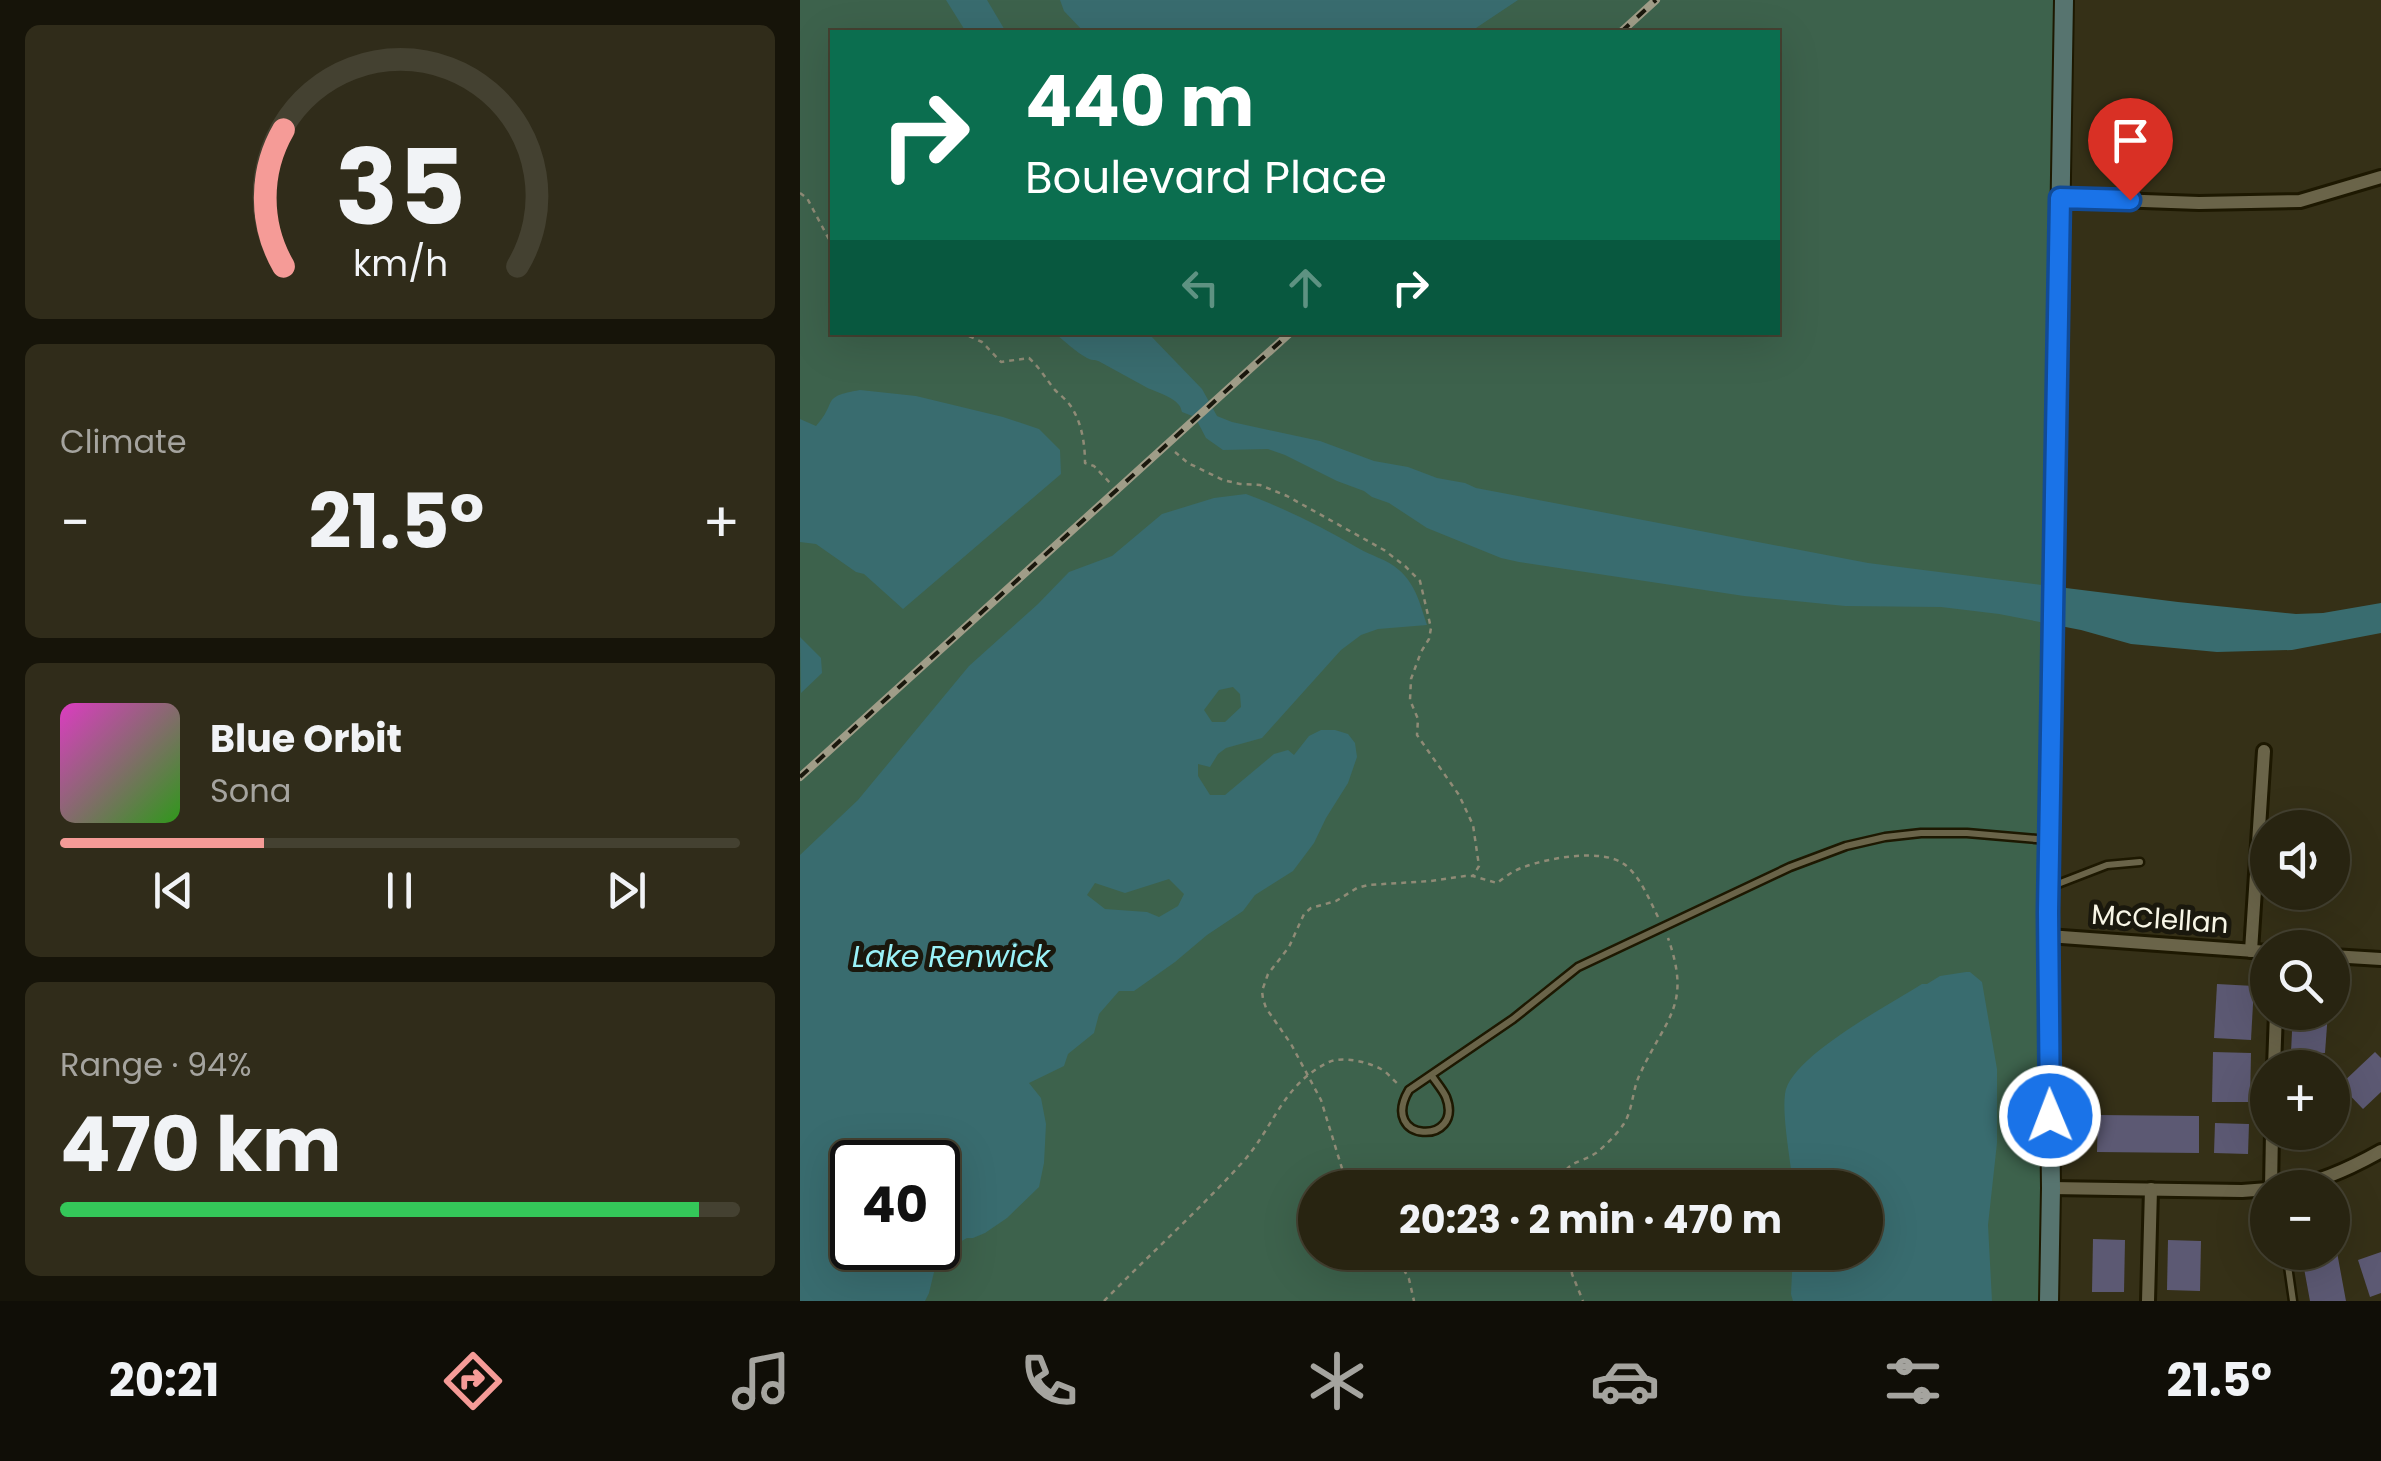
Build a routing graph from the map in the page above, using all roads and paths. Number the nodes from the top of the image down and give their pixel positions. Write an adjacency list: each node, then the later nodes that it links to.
1 (2064, 0): 4 (street)
2 (2381, 176): 4 (street)
3 (800, 193): 5 (path)
4 (2060, 198): 10 (street)
5 (830, 242)
6 (967, 335): 8 (path)
7 (1175, 452): 12 (path)
8 (1111, 484)
9 (2264, 751): 15 (street)
10 (2050, 840): 13 (street); 14 (lane)
11 (2140, 862): 13 (lane)
12 (1473, 876): 14 (path); 20 (path)
13 (2049, 888): 16 (street)
14 (1664, 926): 21 (lane); 25 (path)
15 (2253, 930)
16 (2048, 936): 17 (street, McClellan); 27 (street)
17 (2250, 951)
18 (2350, 957): 19 (street)
19 (2381, 959)
20 (1308, 1076): 22 (path); 24 (path); 33 (path)
21 (1432, 1076): 22 (lane); 22 (lane)
22 (1409, 1090)
23 (2381, 1151): 26 (street)
24 (1343, 1170)
25 (1566, 1170)
26 (2343, 1170)
27 (2052, 1188): 29 (street); 36 (street)
28 (2250, 1188): 29 (street)
29 (2151, 1189): 37 (street)
30 (1404, 1270): 34 (path)
31 (1572, 1270): 35 (path)
32 (2289, 1270): 38 (lane)
33 (1104, 1301)
34 (1414, 1301)
35 (1583, 1301)
36 (2048, 1301)
37 (2148, 1301)
38 (2293, 1301)

